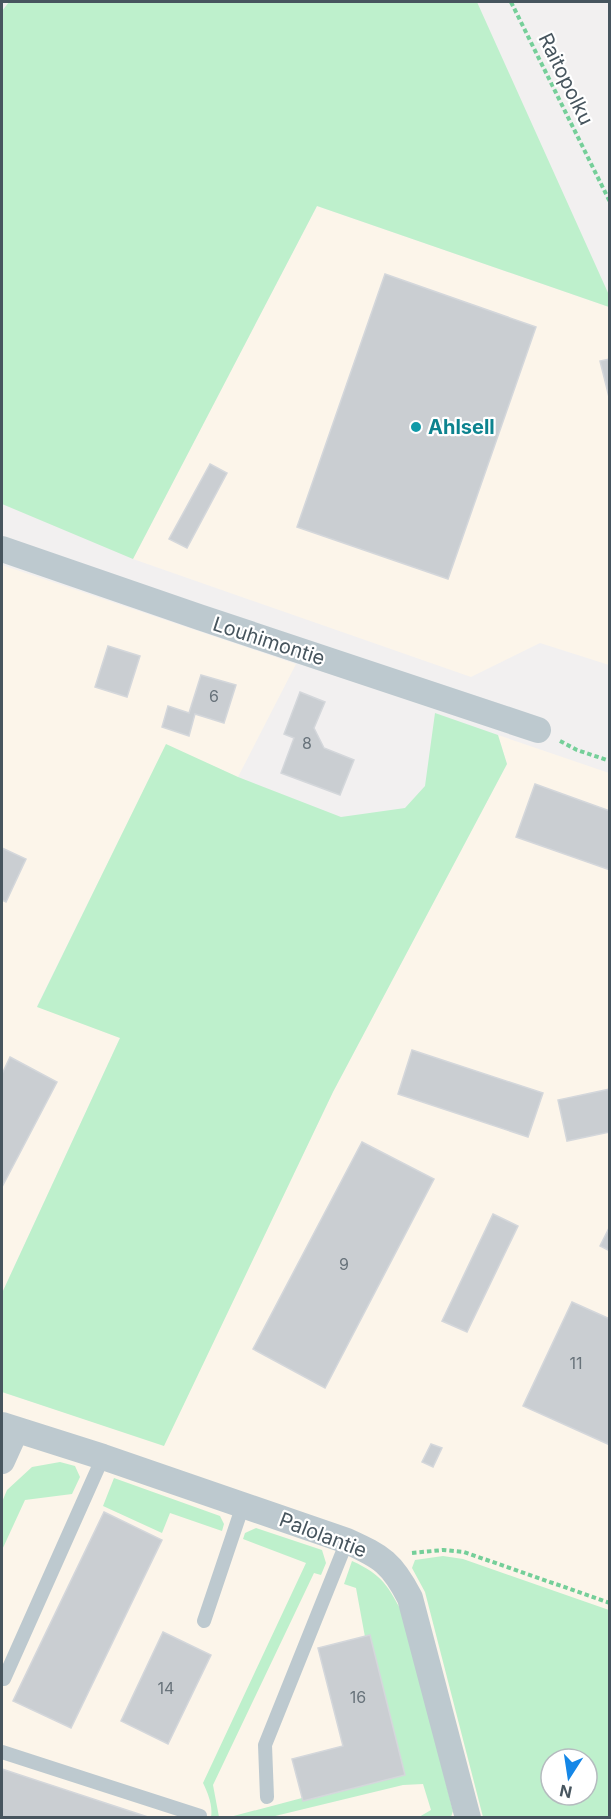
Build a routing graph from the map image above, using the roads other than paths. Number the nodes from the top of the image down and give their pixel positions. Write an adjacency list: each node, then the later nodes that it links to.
1 (2, 549): 2 (street, Louhimontie)
2 (538, 730)
3 (9, 1428): 4 (street, Palolantie); 5 (street)
4 (103, 1457): 6 (street, Palolantie); 9 (lane)
5 (2, 1461)
6 (243, 1505): 7 (street, Palolantie); 8 (lane)
7 (346, 1541): 11 (lane); 13 (street, Palolantie)
8 (204, 1621)
9 (2, 1679)
10 (2, 1752): 12 (lane)
11 (267, 1797)
12 (200, 1818)
13 (468, 1818)

